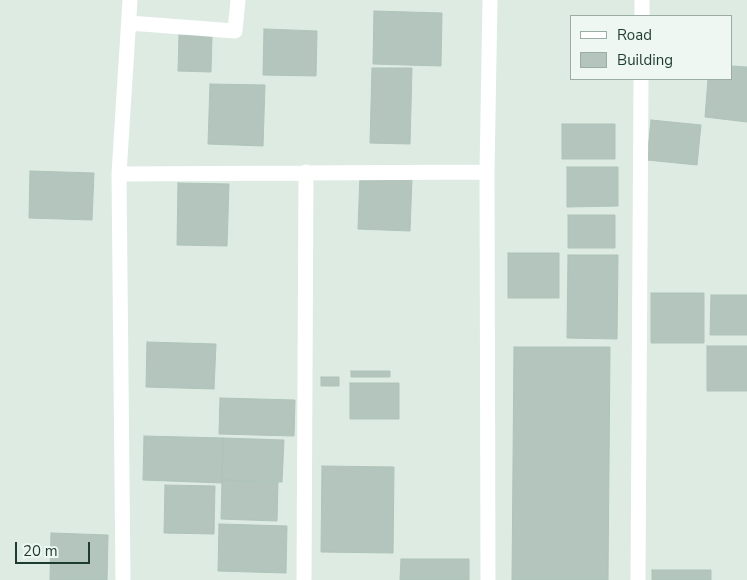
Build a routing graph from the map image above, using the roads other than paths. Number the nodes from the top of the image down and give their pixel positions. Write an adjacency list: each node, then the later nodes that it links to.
1 (130, 0): 6 (street)
2 (238, 0): 6 (street)
3 (490, 0): 9 (street)
4 (642, 0): 5 (street)
5 (642, 15)
6 (129, 23): 10 (street)
7 (641, 80): 14 (street)
8 (306, 172): 9 (street); 10 (street); 12 (street)
9 (487, 172): 13 (street)
10 (119, 174): 11 (street)
11 (123, 580)
12 (304, 580)
13 (488, 580)
14 (638, 580)

